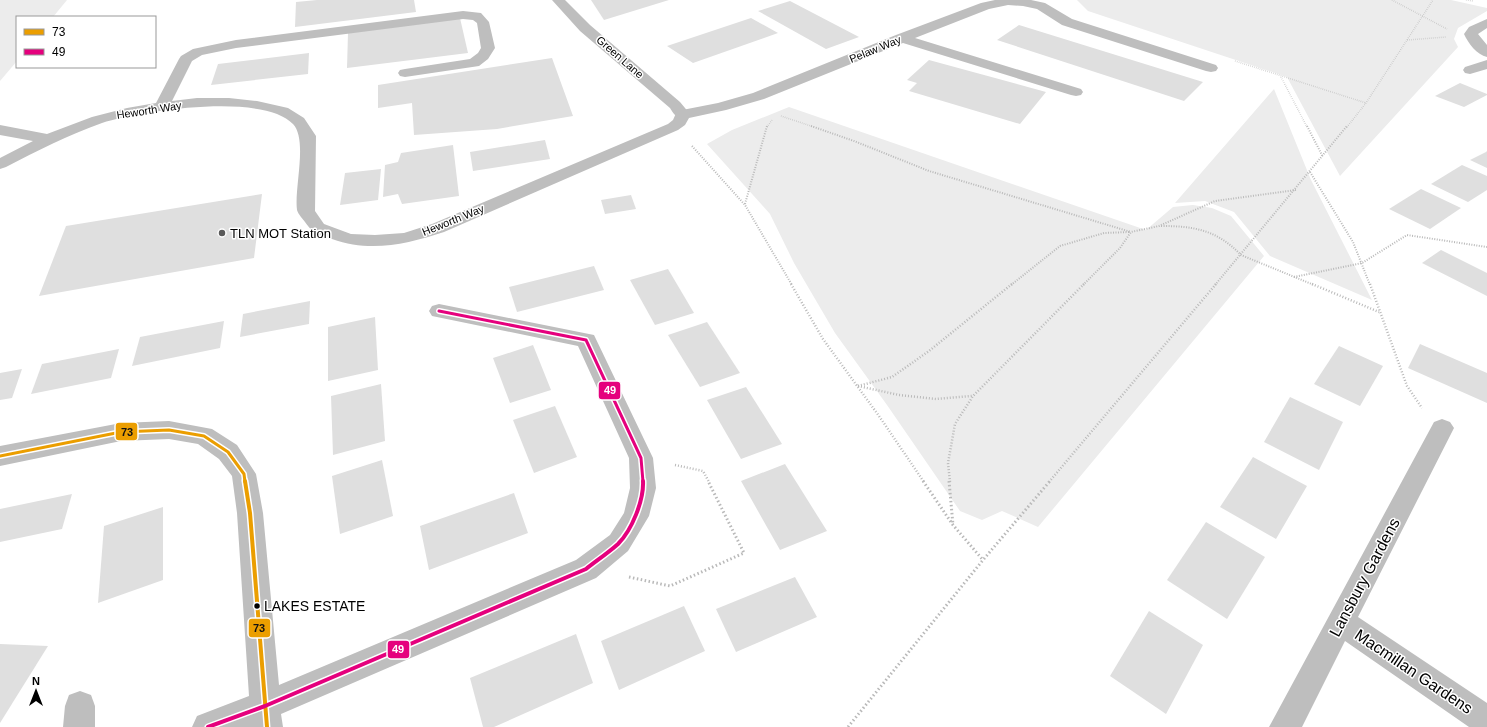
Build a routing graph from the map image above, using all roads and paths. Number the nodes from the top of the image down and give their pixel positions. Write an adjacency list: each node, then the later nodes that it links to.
1 (558, 0): 20 (street, Green Lane)
2 (1392, 0): 6 (path)
3 (1433, 0): 6 (path)
4 (1466, 0): 5 (path)
5 (1474, 0)
6 (1421, 17): 10 (path)
7 (1487, 23): 11 (street)
8 (1452, 36): 10 (path)
9 (901, 38): 13 (lane, Pelaw Way); 17 (lane); 18 (lane, Pelaw Way)
10 (1406, 40): 25 (path)
11 (1487, 53)
12 (1487, 64): 14 (street)
13 (1211, 68)
14 (1470, 70)
15 (405, 73): 19 (lane)
16 (1281, 77): 25 (path)
17 (1076, 92)
18 (763, 94): 20 (lane, Pelaw Way); 21 (path)
19 (162, 106): 22 (lane, Heworth Way); 24 (lane, Heworth Way)
20 (682, 114): 22 (lane)
21 (780, 116): 29 (path); 31 (path)
22 (673, 128): 29 (path)
23 (0, 130): 24 (lane)
24 (48, 139): 26 (lane, Heworth Way)
25 (1323, 158): 27 (path)
26 (0, 164)
27 (1310, 172): 28 (path); 34 (path)
28 (1296, 190): 30 (path); 33 (path)
29 (745, 205): 38 (path)
30 (1159, 226): 31 (path); 33 (path)
31 (1131, 232): 38 (path); 39 (path)
32 (1487, 247): 34 (path)
33 (1241, 255): 35 (path); 44 (path)
34 (1362, 263): 35 (path); 37 (path)
35 (1294, 277): 37 (path)
36 (439, 312): 42 (street)
37 (1380, 312): 40 (path)
38 (858, 386): 39 (path); 43 (path)
39 (973, 396): 43 (path)
40 (1442, 428): 46 (street, Lansbury Gardens)
41 (0, 456): 47 (street)
42 (642, 458): 45 (street); 45 (path)
43 (953, 525): 44 (path)
44 (983, 560): 50 (path)
45 (586, 569): 47 (street)
46 (1341, 622): 48 (street, Macmillan Gardens); 51 (street, Lansbury Gardens)
47 (266, 717): 49 (street)
48 (1487, 721)
49 (208, 727)
50 (848, 727)
51 (1285, 727)

